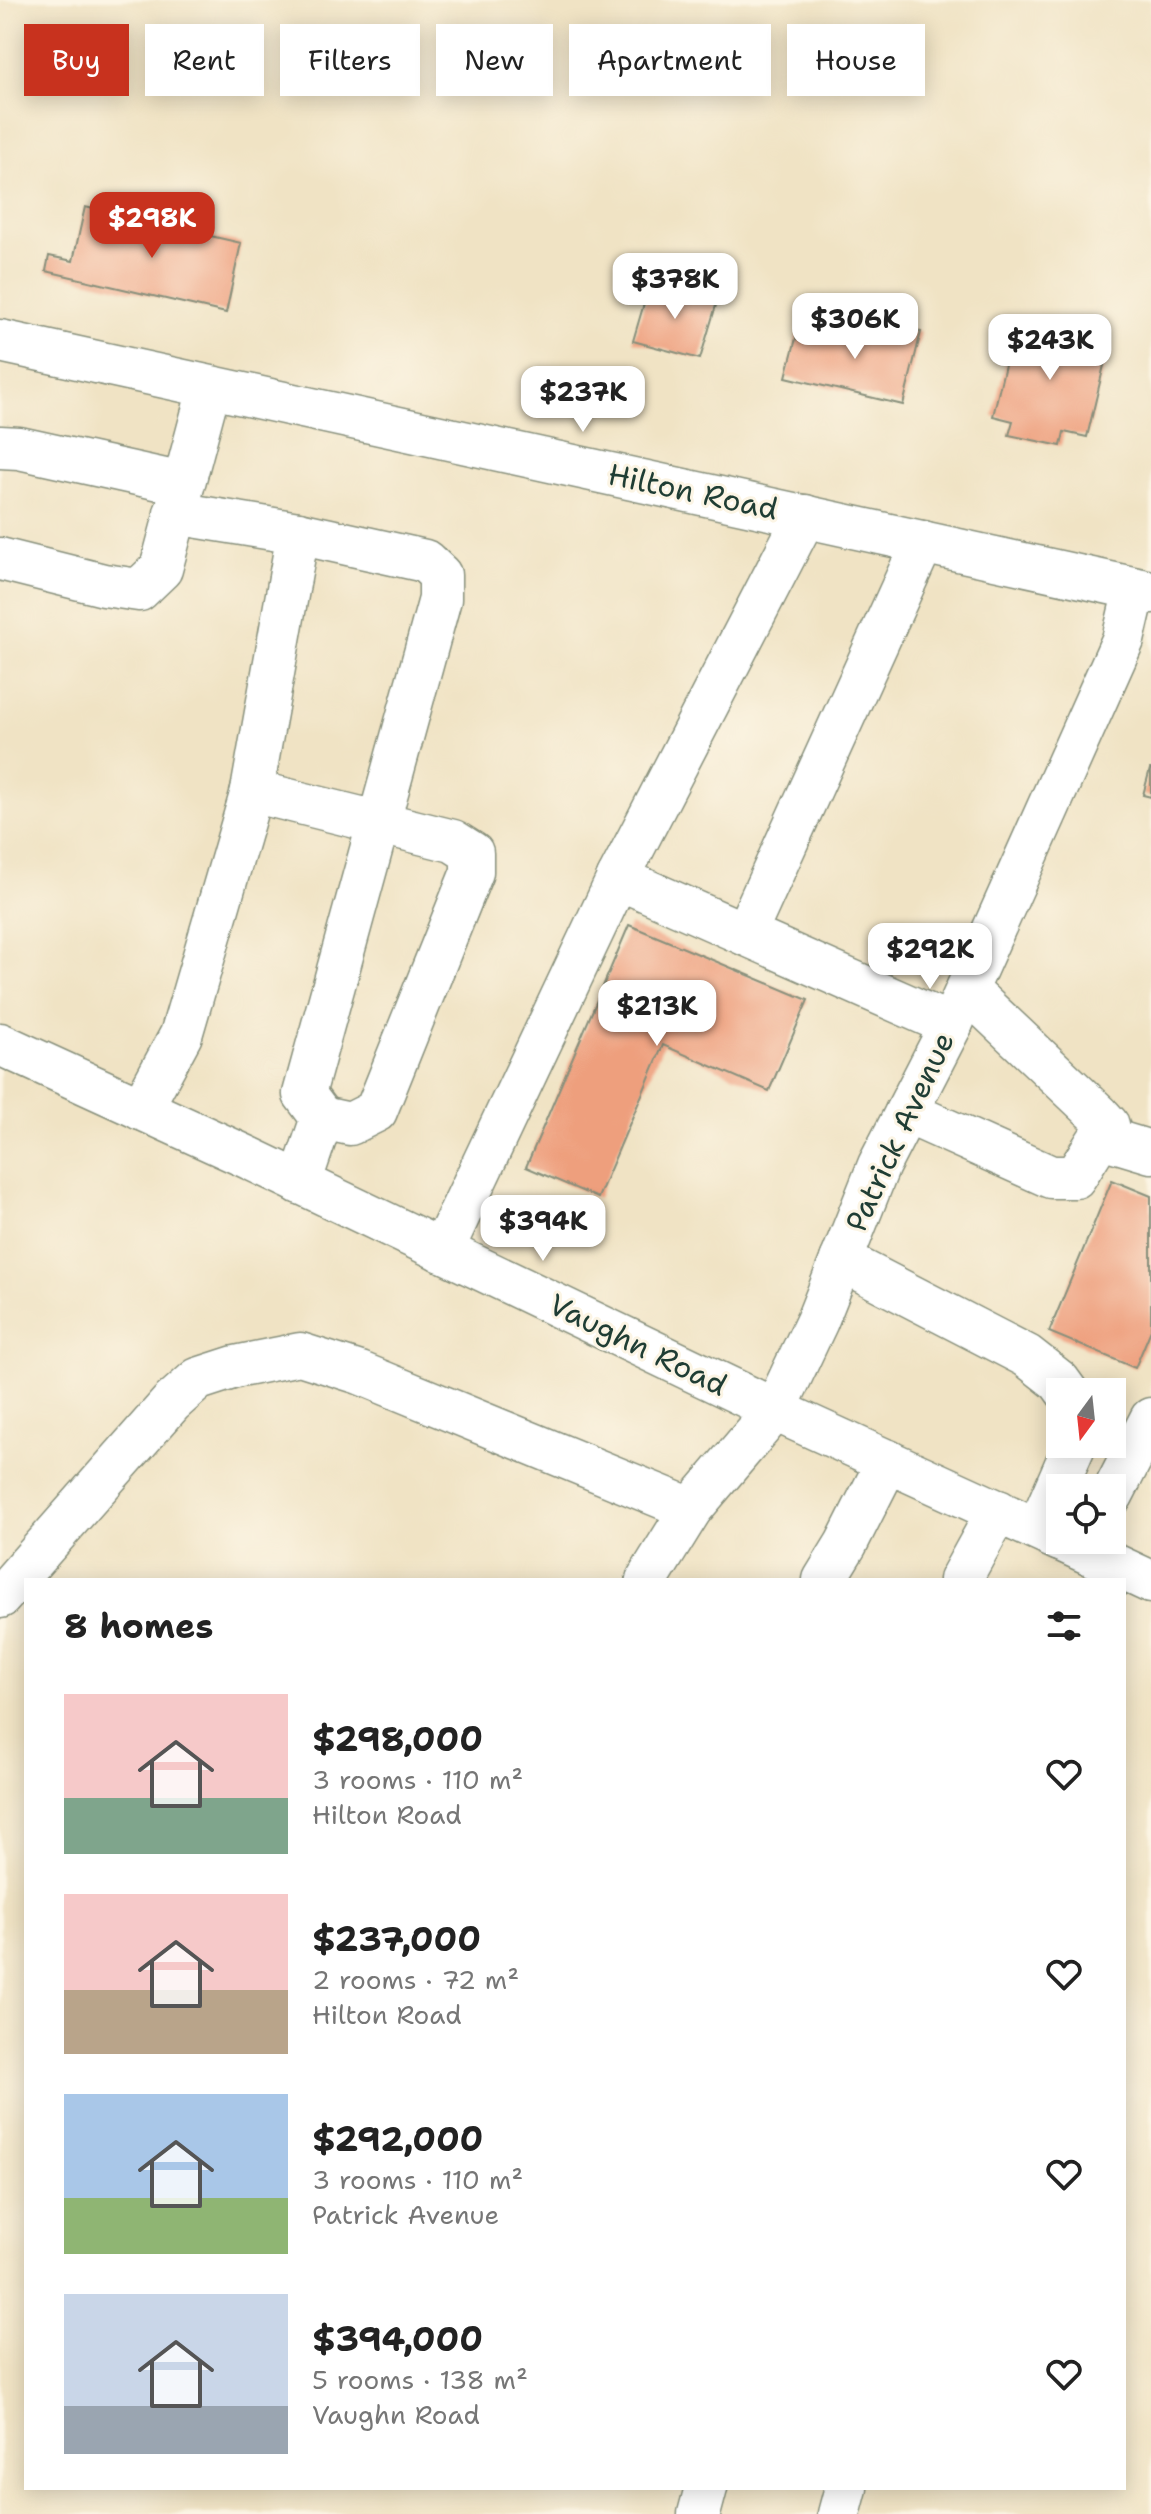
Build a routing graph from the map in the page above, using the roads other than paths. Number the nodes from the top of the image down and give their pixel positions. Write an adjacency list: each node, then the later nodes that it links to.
1 (0, 341): 2 (street, Hilton Road)
2 (209, 389): 4 (street); 5 (street, Hilton Road)
3 (0, 447): 4 (street)
4 (179, 498): 6 (street); 8 (street)
5 (805, 516): 7 (street, Hilton Road); 12 (street)
6 (298, 533): 10 (street); 11 (street)
7 (923, 542): 9 (street, Hilton Road); 13 (street)
8 (0, 559)
9 (1143, 590): 14 (street, Patrick Avenue)
10 (252, 791): 11 (street); 16 (street)
11 (379, 822): 18 (street); 18 (street)
12 (618, 878): 13 (street); 22 (street)
13 (745, 934): 14 (street)
14 (959, 1008): 17 (street, Patrick Avenue); 19 (street)
15 (0, 1044): 16 (street, Vaughn Road)
16 (141, 1109): 21 (street, Vaughn Road)
17 (906, 1112): 19 (street); 23 (street, Patrick Avenue)
18 (322, 1118): 21 (street)
19 (1111, 1140): 20 (street)
20 (1151, 1152)
21 (300, 1183): 22 (street, Vaughn Road)
22 (442, 1251): 25 (street, Vaughn Road)
23 (841, 1260): 24 (street); 25 (street, Patrick Avenue)
24 (1055, 1378)
25 (775, 1410): 27 (street, Vaughn Road); 29 (street, Patrick Avenue)
26 (1151, 1419): 28 (street)
27 (888, 1461): 30 (street, Vaughn Road); 34 (street)
28 (1123, 1474)
29 (691, 1509): 33 (street, Patrick Avenue); 37 (street)
30 (998, 1511): 31 (street, Vaughn Road); 35 (street)
31 (1046, 1531)
32 (1094, 1554): 36 (street, Vaughn Road)
33 (648, 1578)
34 (825, 1578)
35 (961, 1578)
36 (1151, 1582)
37 (0, 1597)
38 (705, 2490): 40 (street)
39 (845, 2490): 41 (street)
40 (699, 2514)
41 (839, 2514)

